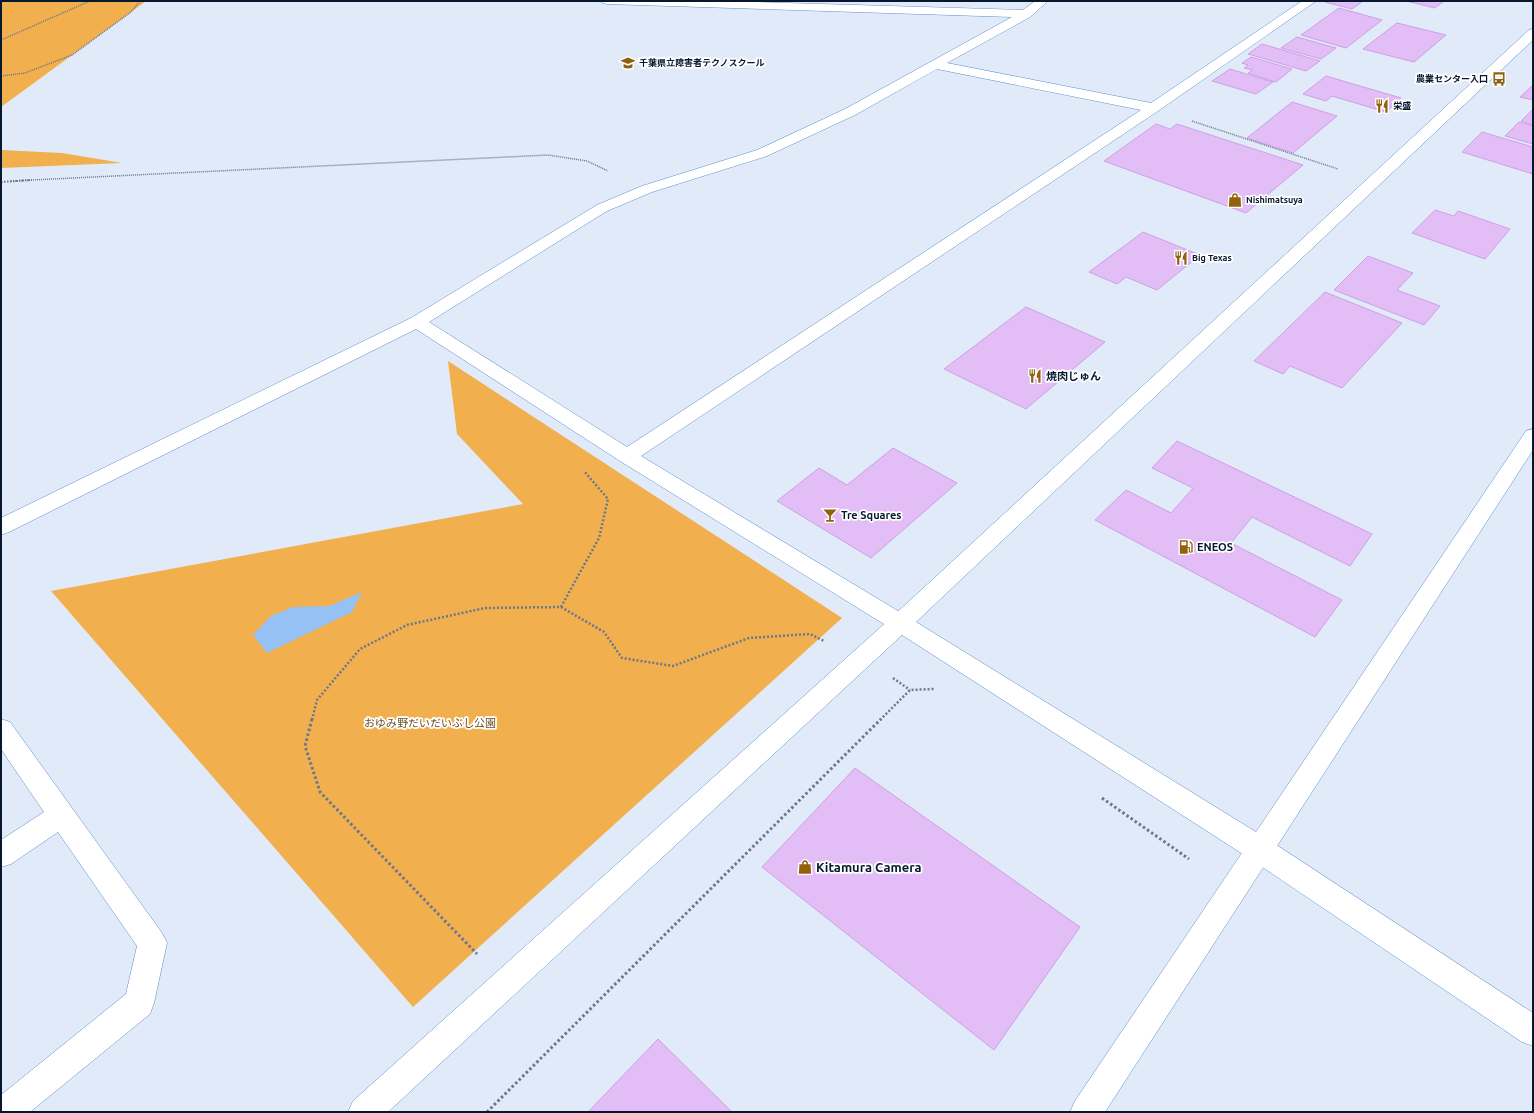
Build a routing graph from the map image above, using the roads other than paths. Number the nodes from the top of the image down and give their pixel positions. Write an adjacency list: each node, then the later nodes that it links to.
1 (607, 1): 5 (street)
2 (1042, 1): 5 (street)
3 (1293, 1): 4 (street)
4 (1308, 3): 8 (street)
5 (1026, 14): 7 (street)
6 (1533, 33): 13 (street)
7 (936, 65): 8 (street); 9 (street)
8 (1153, 108): 11 (street)
9 (417, 322): 11 (street); 12 (street)
10 (1533, 435): 16 (street)
11 (627, 456): 13 (street)
12 (1, 527)
13 (900, 623): 16 (street); 20 (street)
14 (1, 729): 15 (street)
15 (62, 815): 17 (street); 19 (street)
16 (1259, 849): 18 (street); 21 (street)
17 (1, 856)
18 (1533, 1031)
19 (5, 1112)
20 (364, 1112)
21 (1086, 1112)

